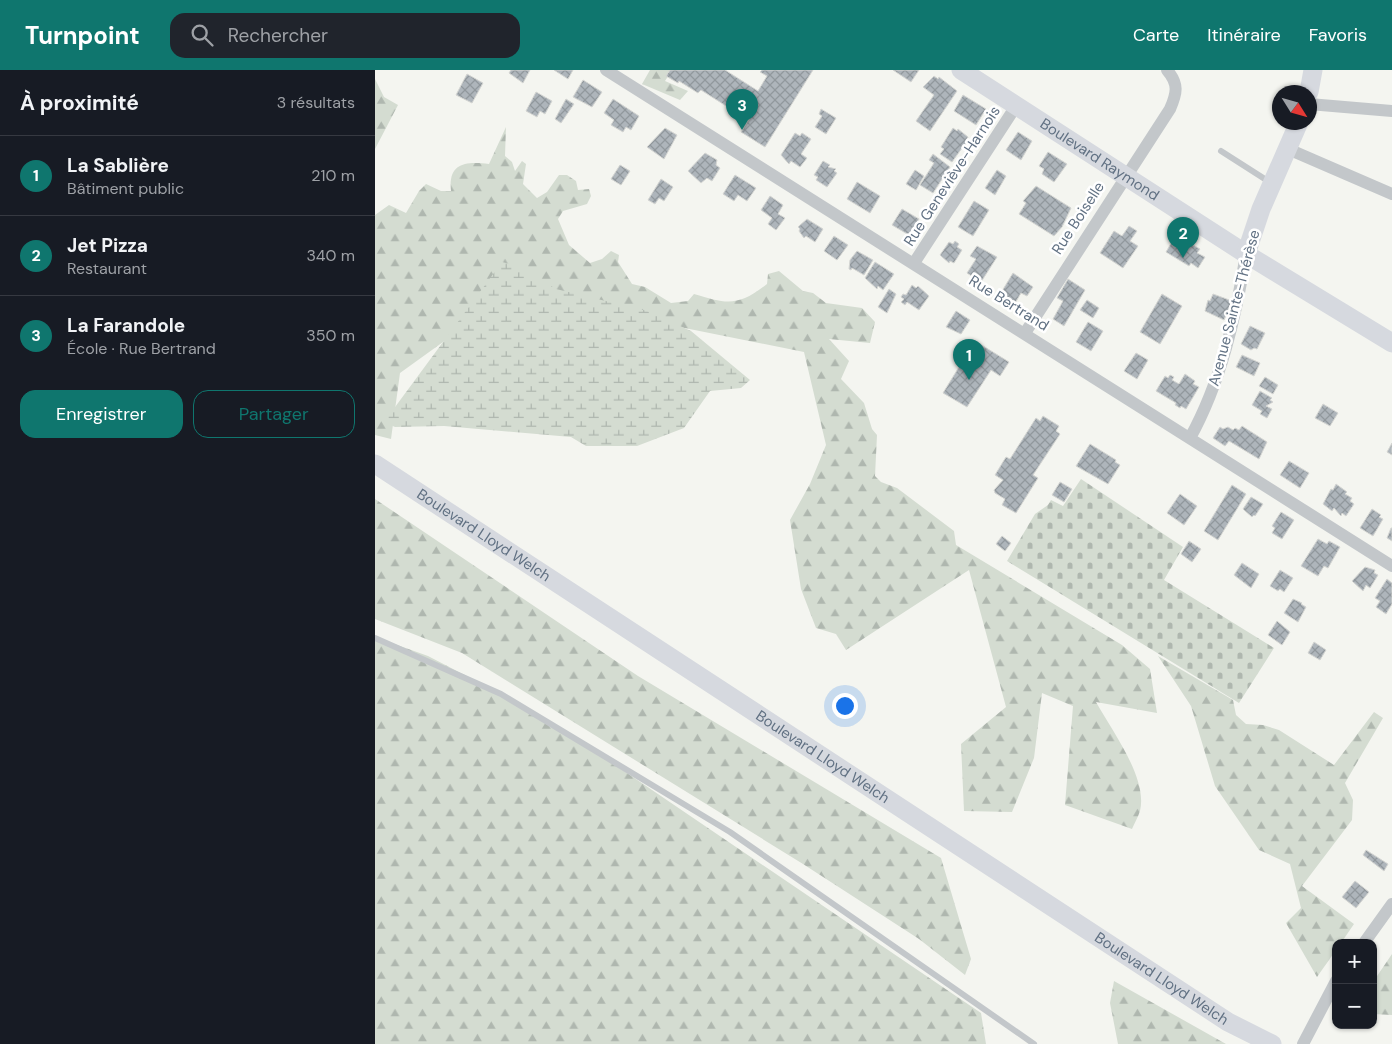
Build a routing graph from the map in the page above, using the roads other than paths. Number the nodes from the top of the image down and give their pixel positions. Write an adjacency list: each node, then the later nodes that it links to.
1 (607, 70): 16 (street, Rue Bertrand)
2 (961, 70): 7 (main road, Boulevard Raymond)
3 (1167, 70): 12 (street, Rue Boiselle)
4 (1313, 70): 5 (main road)
5 (1310, 85)
6 (1317, 105): 8 (street)
7 (1016, 106): 12 (main road, Boulevard Raymond); 16 (street, Rue Geneviève-Harnois)
8 (1392, 111)
9 (1296, 130): 10 (main road, Avenue Sainte-Thérèse)
10 (1288, 149): 13 (main road, Avenue Sainte-Thérèse); 14 (street)
11 (1221, 151): 13 (lane)
12 (1125, 176): 15 (main road, Boulevard Raymond); 17 (street, Rue Boiselle)
13 (1273, 183): 15 (main road, Avenue Sainte-Thérèse)
14 (1392, 194)
15 (1246, 254): 18 (main road, Boulevard Raymond); 19 (street, Avenue Sainte-Thérèse)
16 (915, 264): 17 (street, Rue Bertrand)
17 (1025, 332): 19 (street, Rue Bertrand)
18 (1392, 343)
19 (1190, 438): 21 (street, Rue Bertrand)
20 (375, 464): 27 (main road, Boulevard Lloyd Welch)
21 (1392, 566)
22 (375, 638): 26 (lane)
23 (1392, 904): 24 (street)
24 (1367, 939)
25 (1334, 984): 28 (street)
26 (1034, 1044)
27 (1272, 1044)
28 (1303, 1044)

